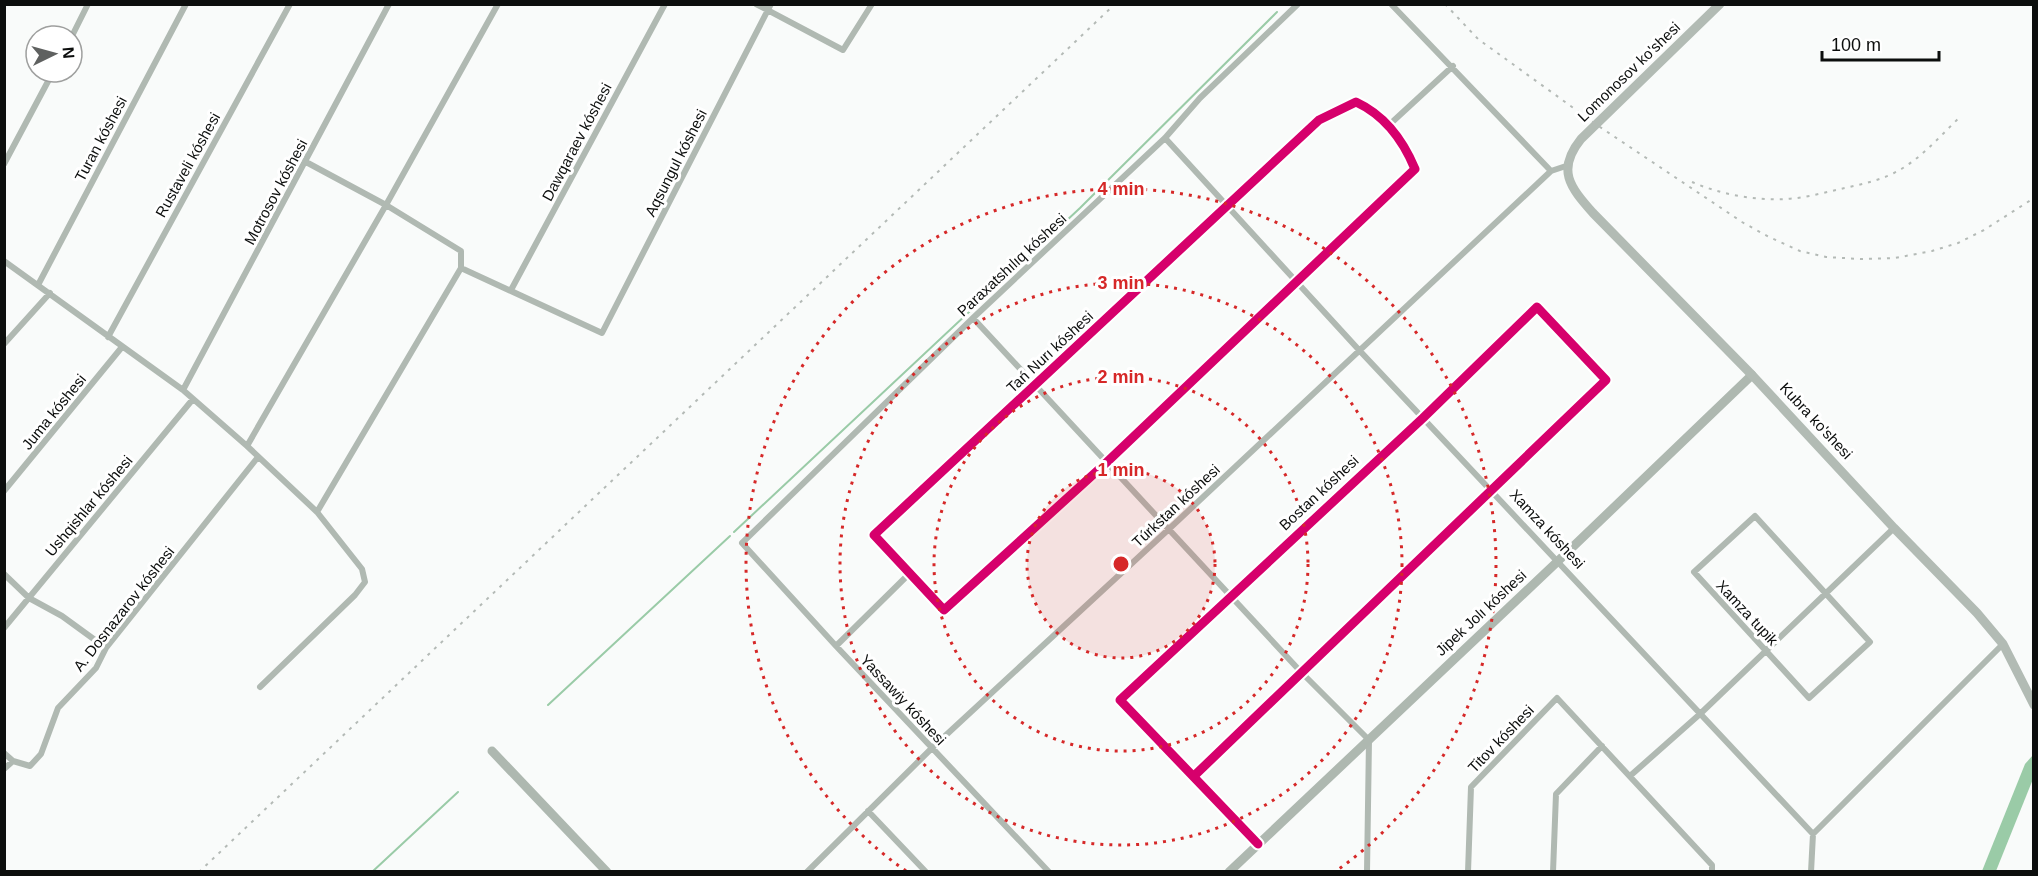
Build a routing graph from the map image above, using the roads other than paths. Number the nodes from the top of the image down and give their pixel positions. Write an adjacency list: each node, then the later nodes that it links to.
1 (88, 4): 13 (street)
2 (186, 4): 27 (street, Turan kóshesi)
3 (290, 4): 31 (street, Rustaveli kóshesi)
4 (389, 4): 18 (street, Motrosov kóshesi)
5 (498, 4): 22 (street)
6 (665, 4): 28 (street, Dawqaraev kóshesi)
7 (756, 4): 12 (street)
8 (873, 4): 12 (street)
9 (1298, 4): 17 (street, Paraxatshılıq kóshesi)
10 (1391, 4): 14 (street)
11 (1720, 4): 20 (main road, Lomonosov ko'shesi)
12 (769, 8): 28 (street, Aqsungul kóshesi)
13 (78, 24)
14 (1453, 66): 16 (street); 21 (street)
15 (47, 84): 19 (street)
16 (1389, 125): 23 (street, Tań Nurı kóshesi); 26 (street)
17 (1165, 138): 23 (street, Xamza kóshesi); 30 (street, Paraxatshılıq kóshesi)
18 (306, 162): 22 (street); 37 (street, Motrosov kóshesi)
19 (4, 164)
20 (1566, 166): 21 (street, Túrkstan kóshesi); 35 (main road, Kubra ko'shesi)
21 (1551, 171): 34 (street, Túrkstan kóshesi)
22 (386, 205): 25 (street); 40 (street)
23 (1228, 206): 26 (street, Xamza kóshesi); 36 (street, Tań Nurı kóshesi)
24 (4, 261): 27 (street)
25 (461, 268): 28 (street); 45 (street)
26 (1298, 282): 34 (street, Xamza kóshesi); 42 (street)
27 (38, 285): 29 (street)
28 (511, 290)
29 (50, 293): 31 (street); 32 (street)
30 (973, 318): 36 (street); 48 (street, Paraxatshılıq kóshesi)
31 (108, 337): 33 (street)
32 (4, 345)
33 (122, 347): 37 (street); 43 (street, Juma kóshesi)
34 (1359, 350): 39 (street, Xamza kóshesi); 47 (street, Túrkstan kóshesi)
35 (1752, 375): 46 (main road, Kubra ko'shesi); 49 (street, Jipek Jolı kóshesi)
36 (1036, 386): 42 (street); 50 (street, Tań Nurı kóshesi)
37 (183, 390): 38 (street)
38 (193, 399): 40 (street); 54 (street, Ushqishlar kóshesi)
39 (1423, 418): 44 (street, Xamza kóshesi); 44 (street, Bostan kóshesi); 53 (street, Bostan kóshesi)
40 (248, 446): 41 (street)
41 (258, 458): 45 (street); 58 (street, A. Dosnazarov kóshesi)
42 (1107, 462): 47 (street); 50 (street)
43 (4, 491)
44 (1491, 491): 49 (street, Xamza kóshesi); 60 (street)
45 (317, 512): 61 (street)
46 (1894, 528): 52 (street); 56 (main road, Kubra ko'shesi)
47 (1169, 529): 53 (street); 66 (street, Túrkstan kóshesi)
48 (742, 543): 57 (street, Yassawiy kóshesi)
49 (1557, 562): 63 (street, Xamza kóshesi); 64 (street, Jipek Jolı kóshesi)
50 (910, 573): 57 (street)
51 (4, 574): 54 (street)
52 (1826, 593): 59 (street); 59 (street, Xamza tupik); 59 (street, Xamza tupik)
53 (1231, 596): 60 (street); 72 (street, Bostan kóshesi)
54 (29, 597): 55 (street, Ushqishlar kóshesi); 58 (street)
55 (4, 628)
56 (2003, 644): 62 (main road, Kubra ko'shesi); 74 (street)
57 (836, 646): 66 (street, Yassawiy kóshesi)
58 (106, 648): 69 (street, A. Dosnazarov kóshesi)
59 (1766, 651): 63 (street)
60 (1301, 672): 64 (street); 72 (street)
61 (260, 687)
62 (2034, 705)
63 (1700, 714): 71 (street); 74 (street, Xamza kóshesi)
64 (1369, 740): 75 (street, Jipek Jolı kóshesi); 81 (street)
65 (1602, 746): 71 (street); 82 (street, Titov kóshesi); 83 (street)
66 (932, 748): 73 (street, Túrkstan kóshesi); 79 (street, Yassawiy kóshesi)
67 (492, 751): 76 (street)
68 (4, 753): 69 (street)
69 (13, 761): 70 (street)
70 (4, 769)
71 (1630, 776): 84 (street)
72 (1194, 777): 75 (street)
73 (868, 811): 77 (street, Túrkstan kóshesi); 78 (street)
74 (1813, 834): 85 (street)
75 (1258, 844): 80 (street, Jipek Jolı kóshesi)
76 (607, 872)
77 (807, 872)
78 (926, 872)
79 (1049, 872)
80 (1229, 872)
81 (1366, 872)
82 (1468, 872)
83 (1553, 872)
84 (1712, 872)
85 (1811, 872)

